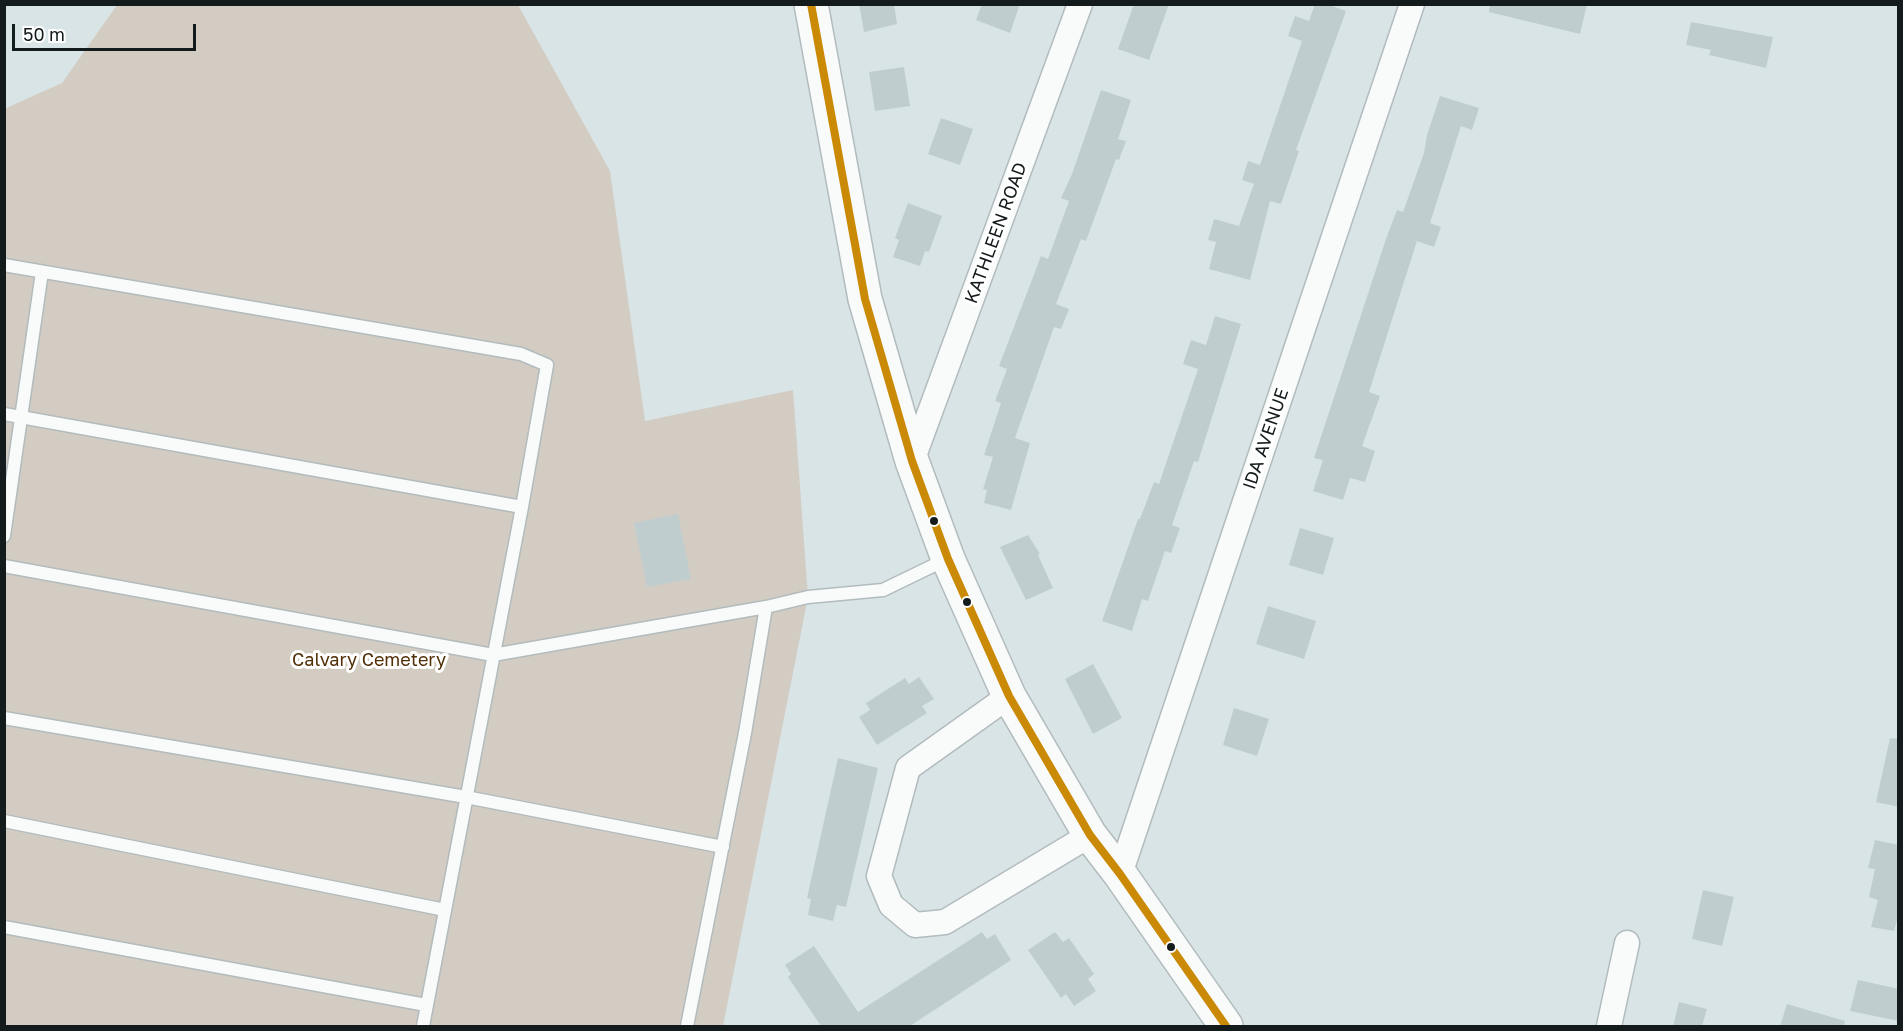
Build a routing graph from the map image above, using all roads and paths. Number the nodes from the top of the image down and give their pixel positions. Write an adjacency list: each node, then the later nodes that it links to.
1 (811, 4): 8 (street)
2 (1080, 4): 8 (street, KATHLEEN ROAD)
3 (1412, 4): 21 (street, IDA AVENUE)
4 (4, 265): 5 (lane)
5 (42, 272): 7 (lane); 9 (lane)
6 (4, 414): 7 (lane)
7 (22, 417): 9 (lane); 10 (lane)
8 (912, 461): 11 (street)
9 (522, 507): 14 (lane)
10 (4, 536)
11 (948, 559): 13 (lane); 15 (street)
12 (4, 566): 14 (lane)
13 (766, 606): 14 (lane); 20 (lane)
14 (493, 655): 17 (lane)
15 (1009, 696): 19 (street); 19 (street)
16 (4, 718): 17 (lane)
17 (466, 797): 20 (lane); 22 (lane)
18 (4, 821): 22 (lane)
19 (1090, 835): 21 (street)
20 (723, 847): 27 (lane)
21 (1120, 874): 28 (street)
22 (445, 910): 25 (lane)
23 (4, 927): 25 (lane)
24 (1627, 943): 29 (street)
25 (426, 1005): 26 (lane)
26 (423, 1026)
27 (687, 1026)
28 (1226, 1026)
29 (1609, 1026)

